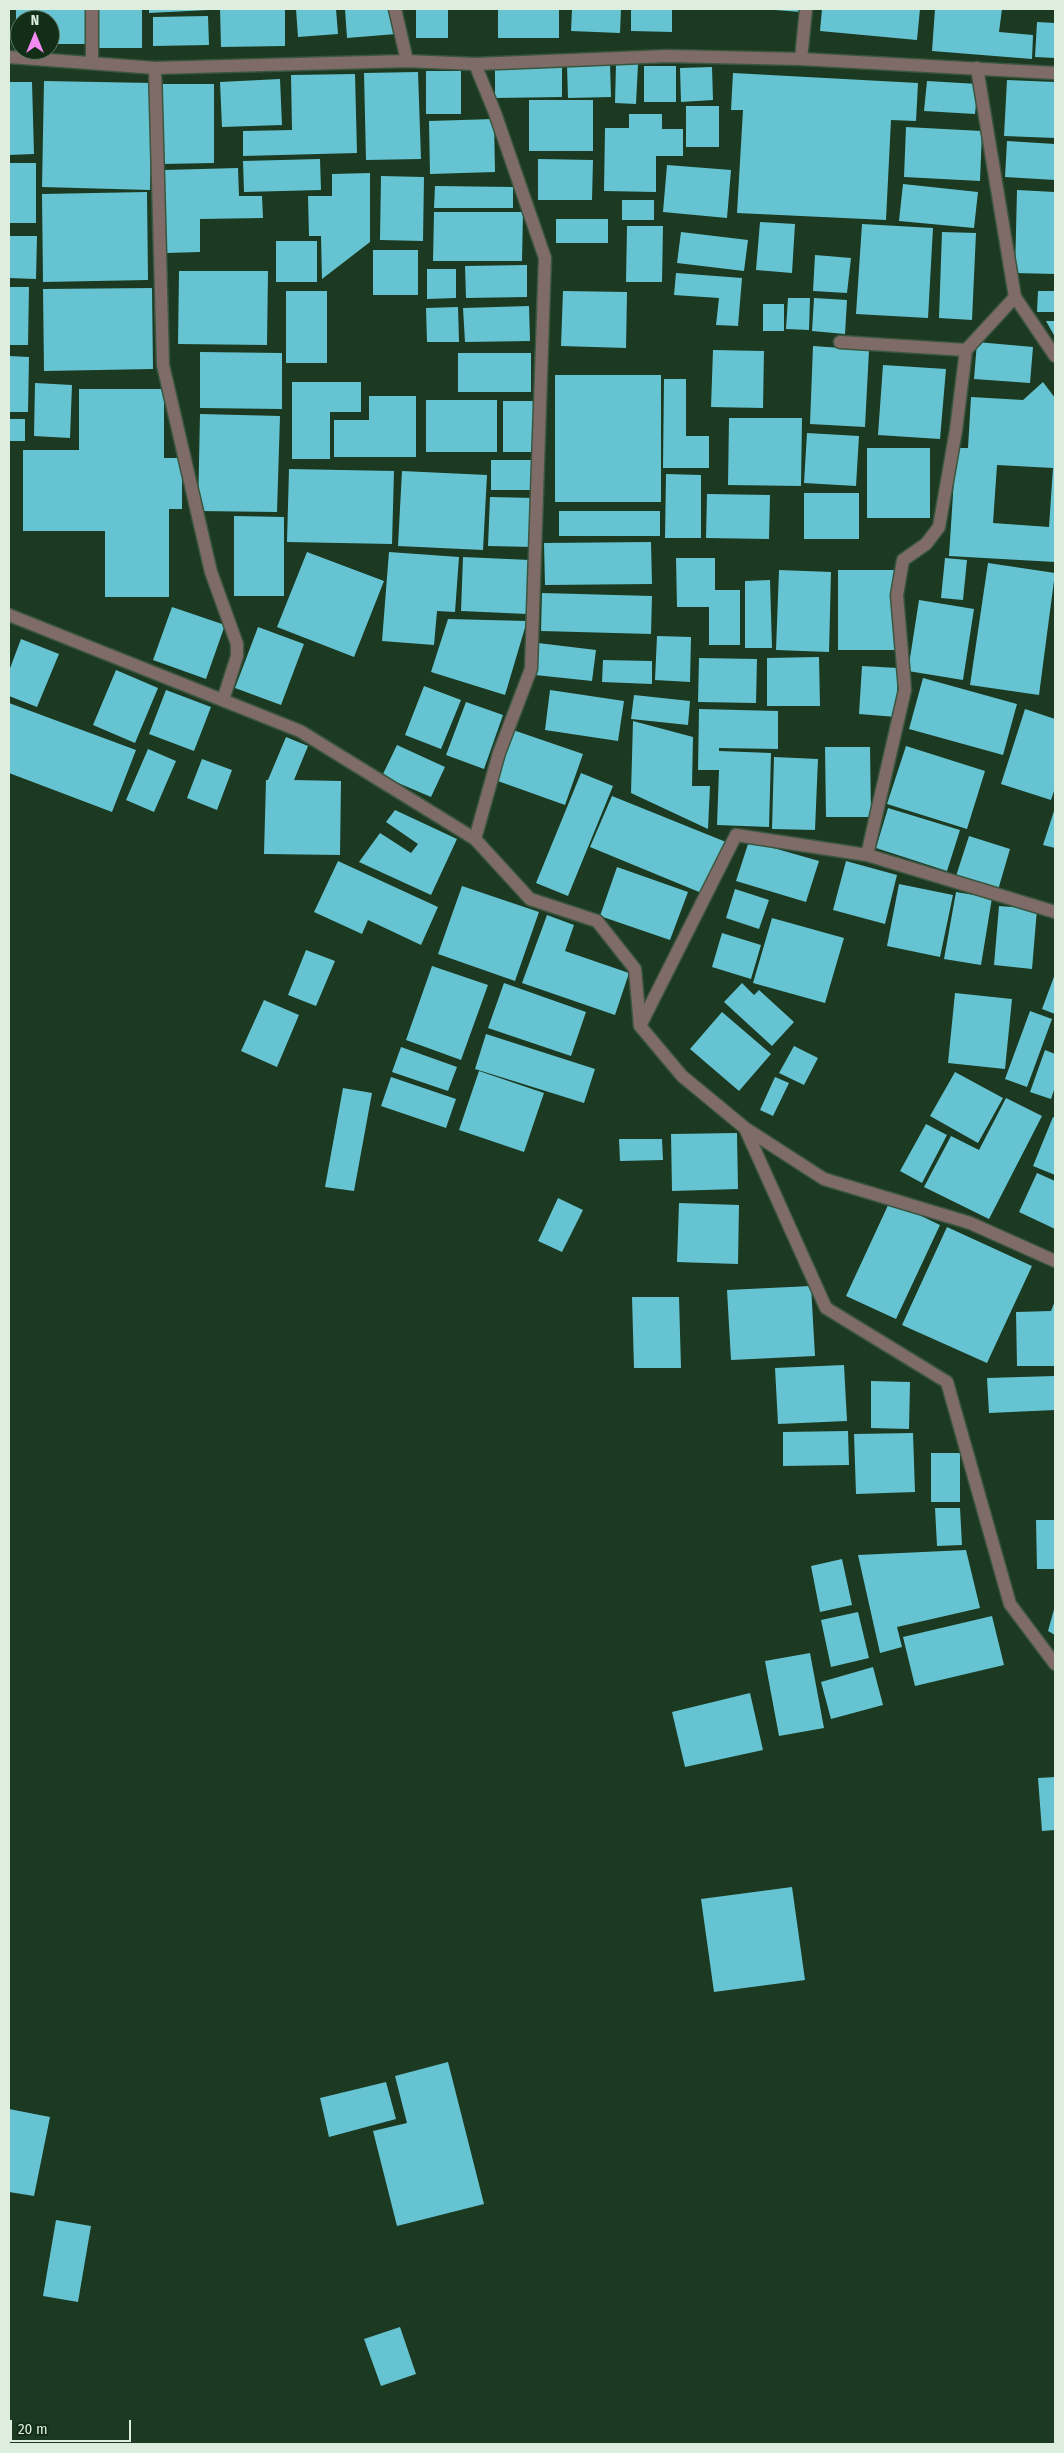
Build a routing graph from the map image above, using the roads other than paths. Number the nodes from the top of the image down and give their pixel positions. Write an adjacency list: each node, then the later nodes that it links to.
1 (92, 9): 7 (street)
2 (395, 9): 6 (street)
3 (806, 9): 5 (street)
4 (9, 57): 7 (street)
5 (801, 59): 8 (street); 10 (street)
6 (407, 61): 8 (street); 9 (street)
7 (92, 63): 9 (street)
8 (475, 64): 18 (street)
9 (155, 68): 17 (street)
10 (977, 68): 11 (street); 12 (street)
11 (1055, 73)
12 (1015, 297): 14 (street); 15 (street)
13 (840, 342): 14 (street)
14 (966, 350): 19 (street)
15 (1055, 356)
16 (9, 615): 17 (street)
17 (223, 700): 18 (street)
18 (475, 839): 21 (street)
19 (867, 855): 20 (street); 21 (street)
20 (1055, 912)
21 (640, 1026): 22 (street)
22 (745, 1128): 23 (street); 24 (street)
23 (1055, 1261)
24 (1055, 1664)

